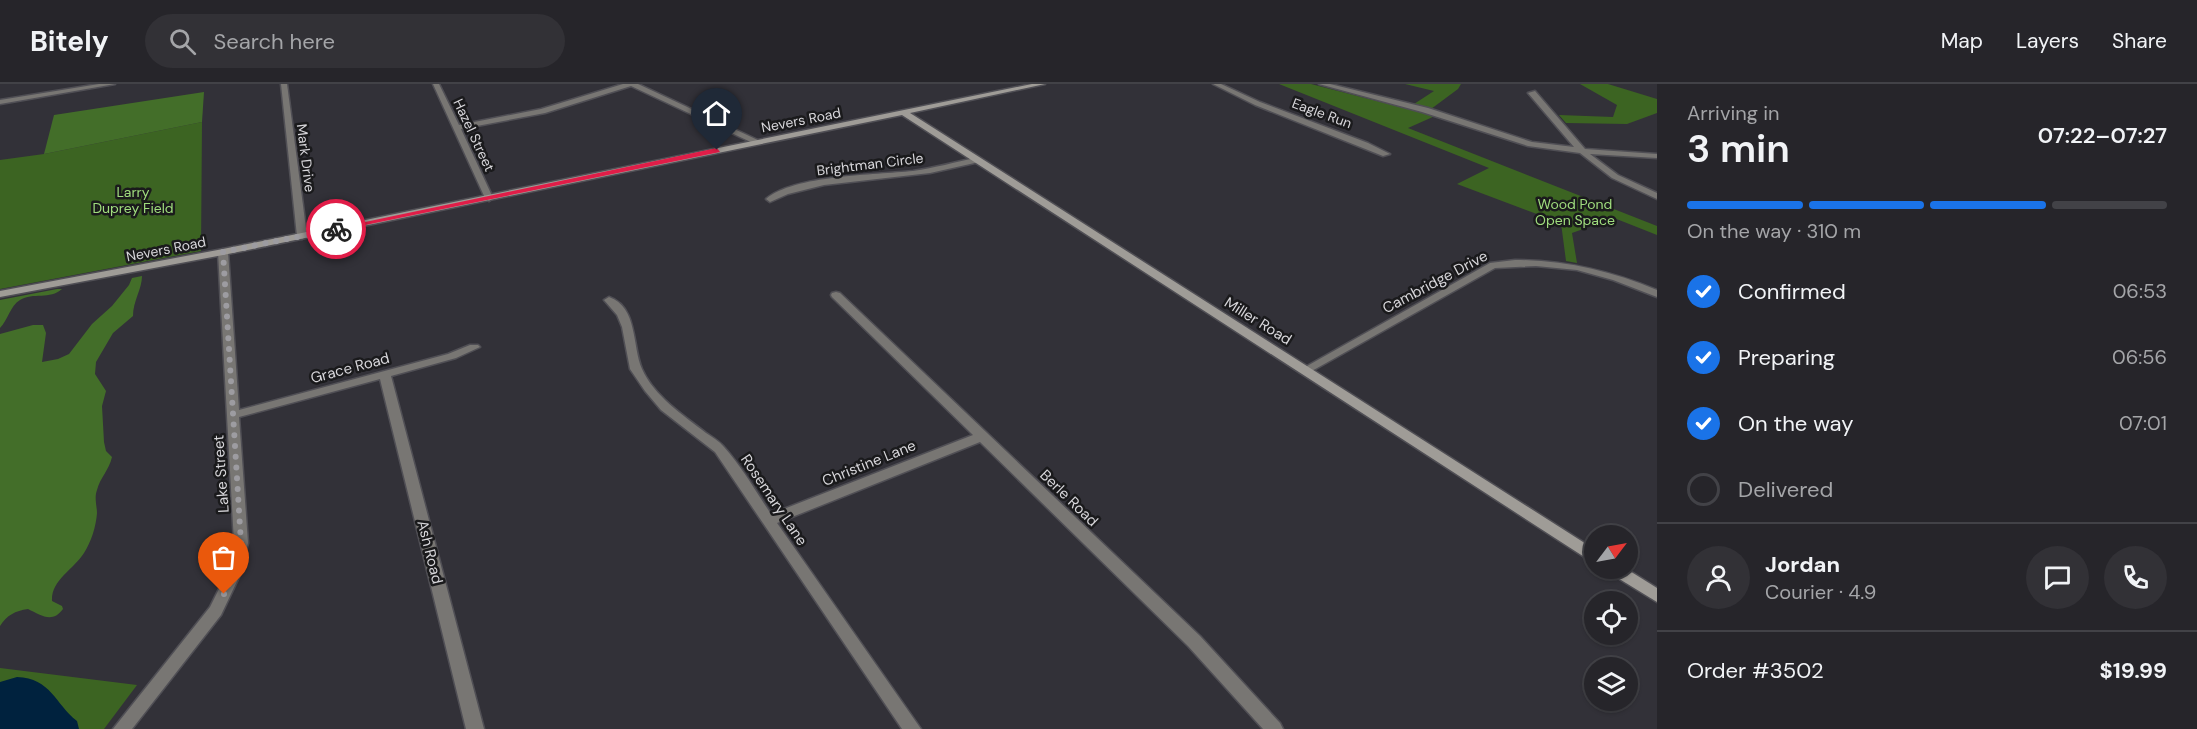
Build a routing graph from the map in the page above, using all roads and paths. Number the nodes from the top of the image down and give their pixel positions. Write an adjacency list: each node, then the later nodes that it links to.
1 (112, 84): 9 (street)
2 (284, 84): 20 (street, Mark Drive)
3 (436, 84): 11 (street, Hazel Street)
4 (631, 84): 11 (street); 12 (street)
5 (1042, 84): 10 (street, Nevers Road)
6 (1215, 84): 14 (street, Eagle Run)
7 (1322, 84): 13 (street)
8 (1532, 93): 13 (street)
9 (0, 102)
10 (904, 113): 12 (street, Nevers Road); 16 (street, Miller Road)
11 (455, 128): 18 (street, Hazel Street)
12 (758, 142): 18 (street, Nevers Road)
13 (1584, 151): 15 (street); 17 (street)
14 (1386, 154)
15 (1657, 156)
16 (976, 159): 19 (street, Brightman Circle); 27 (street, Miller Road)
17 (1657, 196)
18 (489, 198): 20 (street, Nevers Road)
19 (770, 199)
20 (302, 236): 21 (street, Nevers Road)
21 (223, 252): 22 (street, Nevers Road); 29 (street, Lake Street)
22 (0, 294)
23 (1657, 294): 27 (street, Cambridge Drive)
24 (836, 295): 30 (street, Berle Road)
25 (609, 300): 31 (street, Rosemary Lane)
26 (474, 347): 28 (street, Grace Road)
27 (1306, 370): 32 (street, Miller Road)
28 (385, 375): 29 (street, Grace Road); 36 (street, Ash Road)
29 (233, 415): 35 (street, Lake Street)
30 (982, 436): 31 (street, Christine Lane); 38 (street, Berle Road)
31 (768, 521): 37 (street, Rosemary Lane)
32 (1584, 550)
33 (1630, 579): 34 (street)
34 (1657, 596)
35 (122, 729)
36 (475, 729)
37 (912, 729)
38 (1274, 729)

